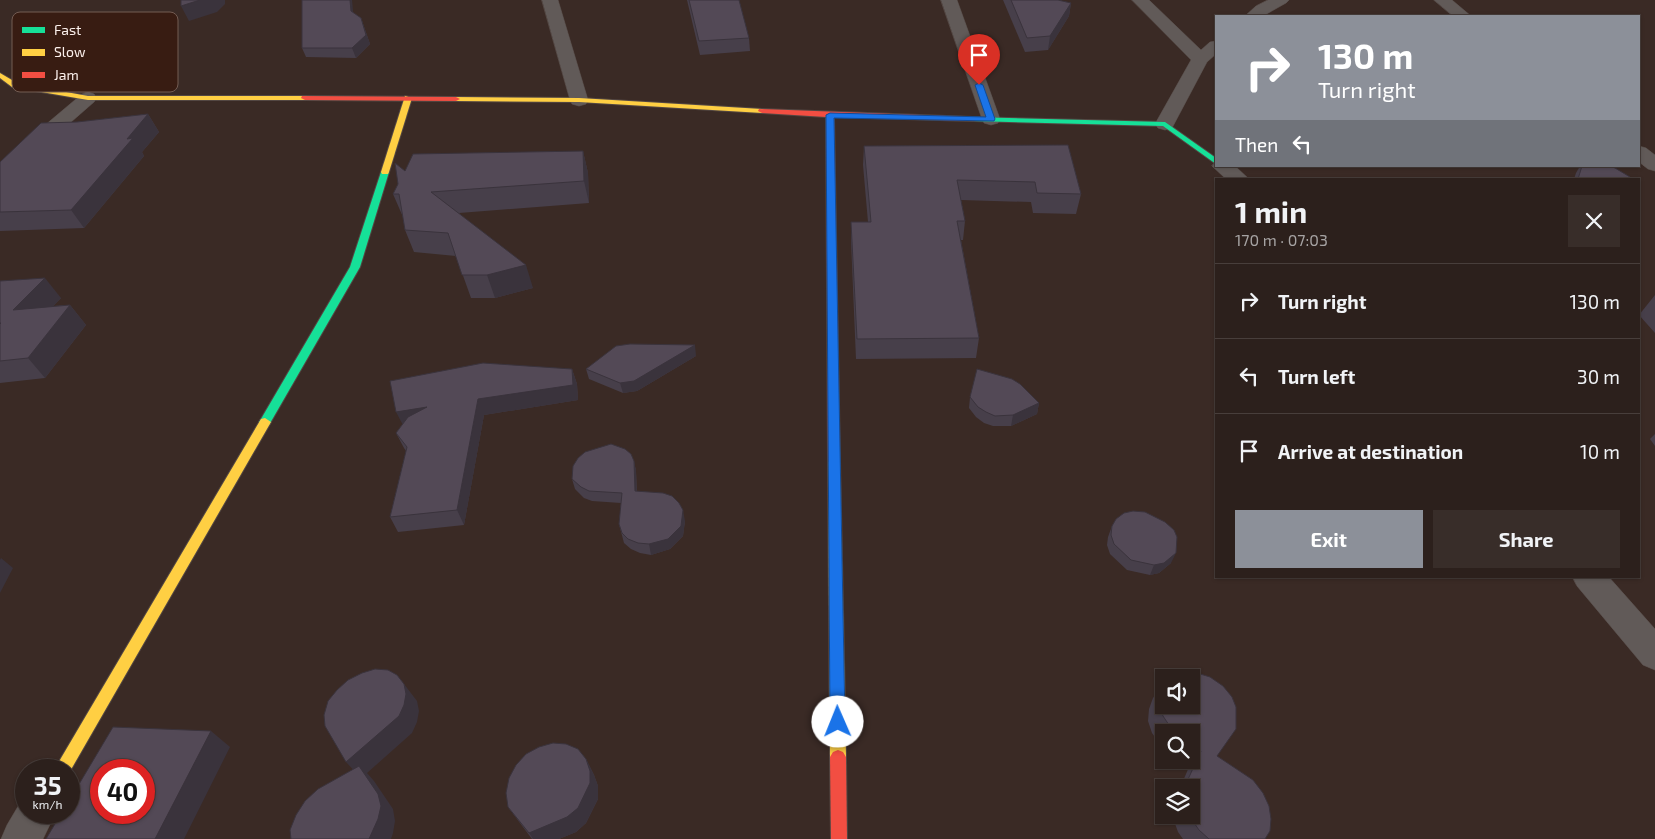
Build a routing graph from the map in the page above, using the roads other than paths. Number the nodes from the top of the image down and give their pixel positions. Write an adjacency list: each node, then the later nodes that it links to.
1 (550, 0): 15 (street)
2 (949, 0): 17 (street)
3 (1140, 0): 9 (street)
4 (1281, 0): 6 (street)
5 (1442, 0): 7 (street)
6 (1254, 15)
7 (1462, 15)
8 (1215, 47): 9 (street)
9 (1200, 59): 18 (street)
10 (0, 75): 11 (street)
11 (12, 84)
12 (54, 92): 13 (street)
13 (88, 98): 14 (street); 23 (street)
14 (408, 98): 15 (street); 27 (street)
15 (579, 100): 16 (street)
16 (830, 115): 17 (street); 30 (street)
17 (991, 119): 18 (street)
18 (1165, 124): 20 (street)
19 (1640, 153): 21 (street)
20 (1215, 161)
21 (1655, 165)
22 (1223, 167): 24 (street)
23 (0, 174)
24 (1238, 178)
25 (1590, 578): 26 (street)
26 (1655, 654)
27 (68, 759)
28 (30, 824): 29 (street)
29 (22, 839)
30 (839, 839)

